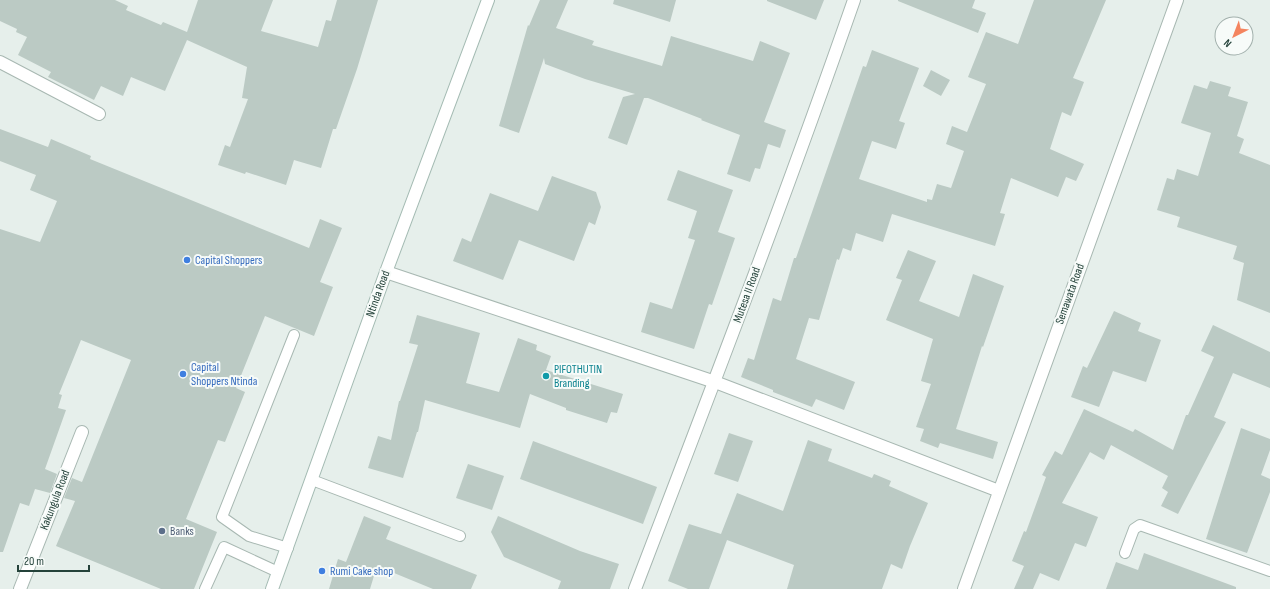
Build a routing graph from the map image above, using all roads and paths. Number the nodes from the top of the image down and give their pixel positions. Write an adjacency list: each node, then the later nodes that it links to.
1 (488, 0): 6 (street, Ntinda Road)
2 (854, 0): 8 (street, Mutesa II Road)
3 (1177, 0): 11 (street, Semawata Road)
4 (0, 62): 5 (street)
5 (99, 114)
6 (386, 272): 8 (street); 10 (street, Ntinda Road)
7 (294, 335): 13 (lane)
8 (715, 382): 11 (street); 20 (street, Mutesa II Road)
9 (82, 432): 17 (street, Kakungula Road)
10 (312, 480): 12 (lane); 13 (street, Ntinda Road)
11 (999, 491): 21 (street, Semawata Road)
12 (460, 536)
13 (288, 548): 16 (street, Ntinda Road)
14 (1126, 553): 15 (lane)
15 (1270, 571)
16 (278, 572): 18 (lane); 19 (street, Ntinda Road)
17 (20, 589)
18 (205, 589)
19 (272, 589)
20 (635, 589)
21 (964, 589)

